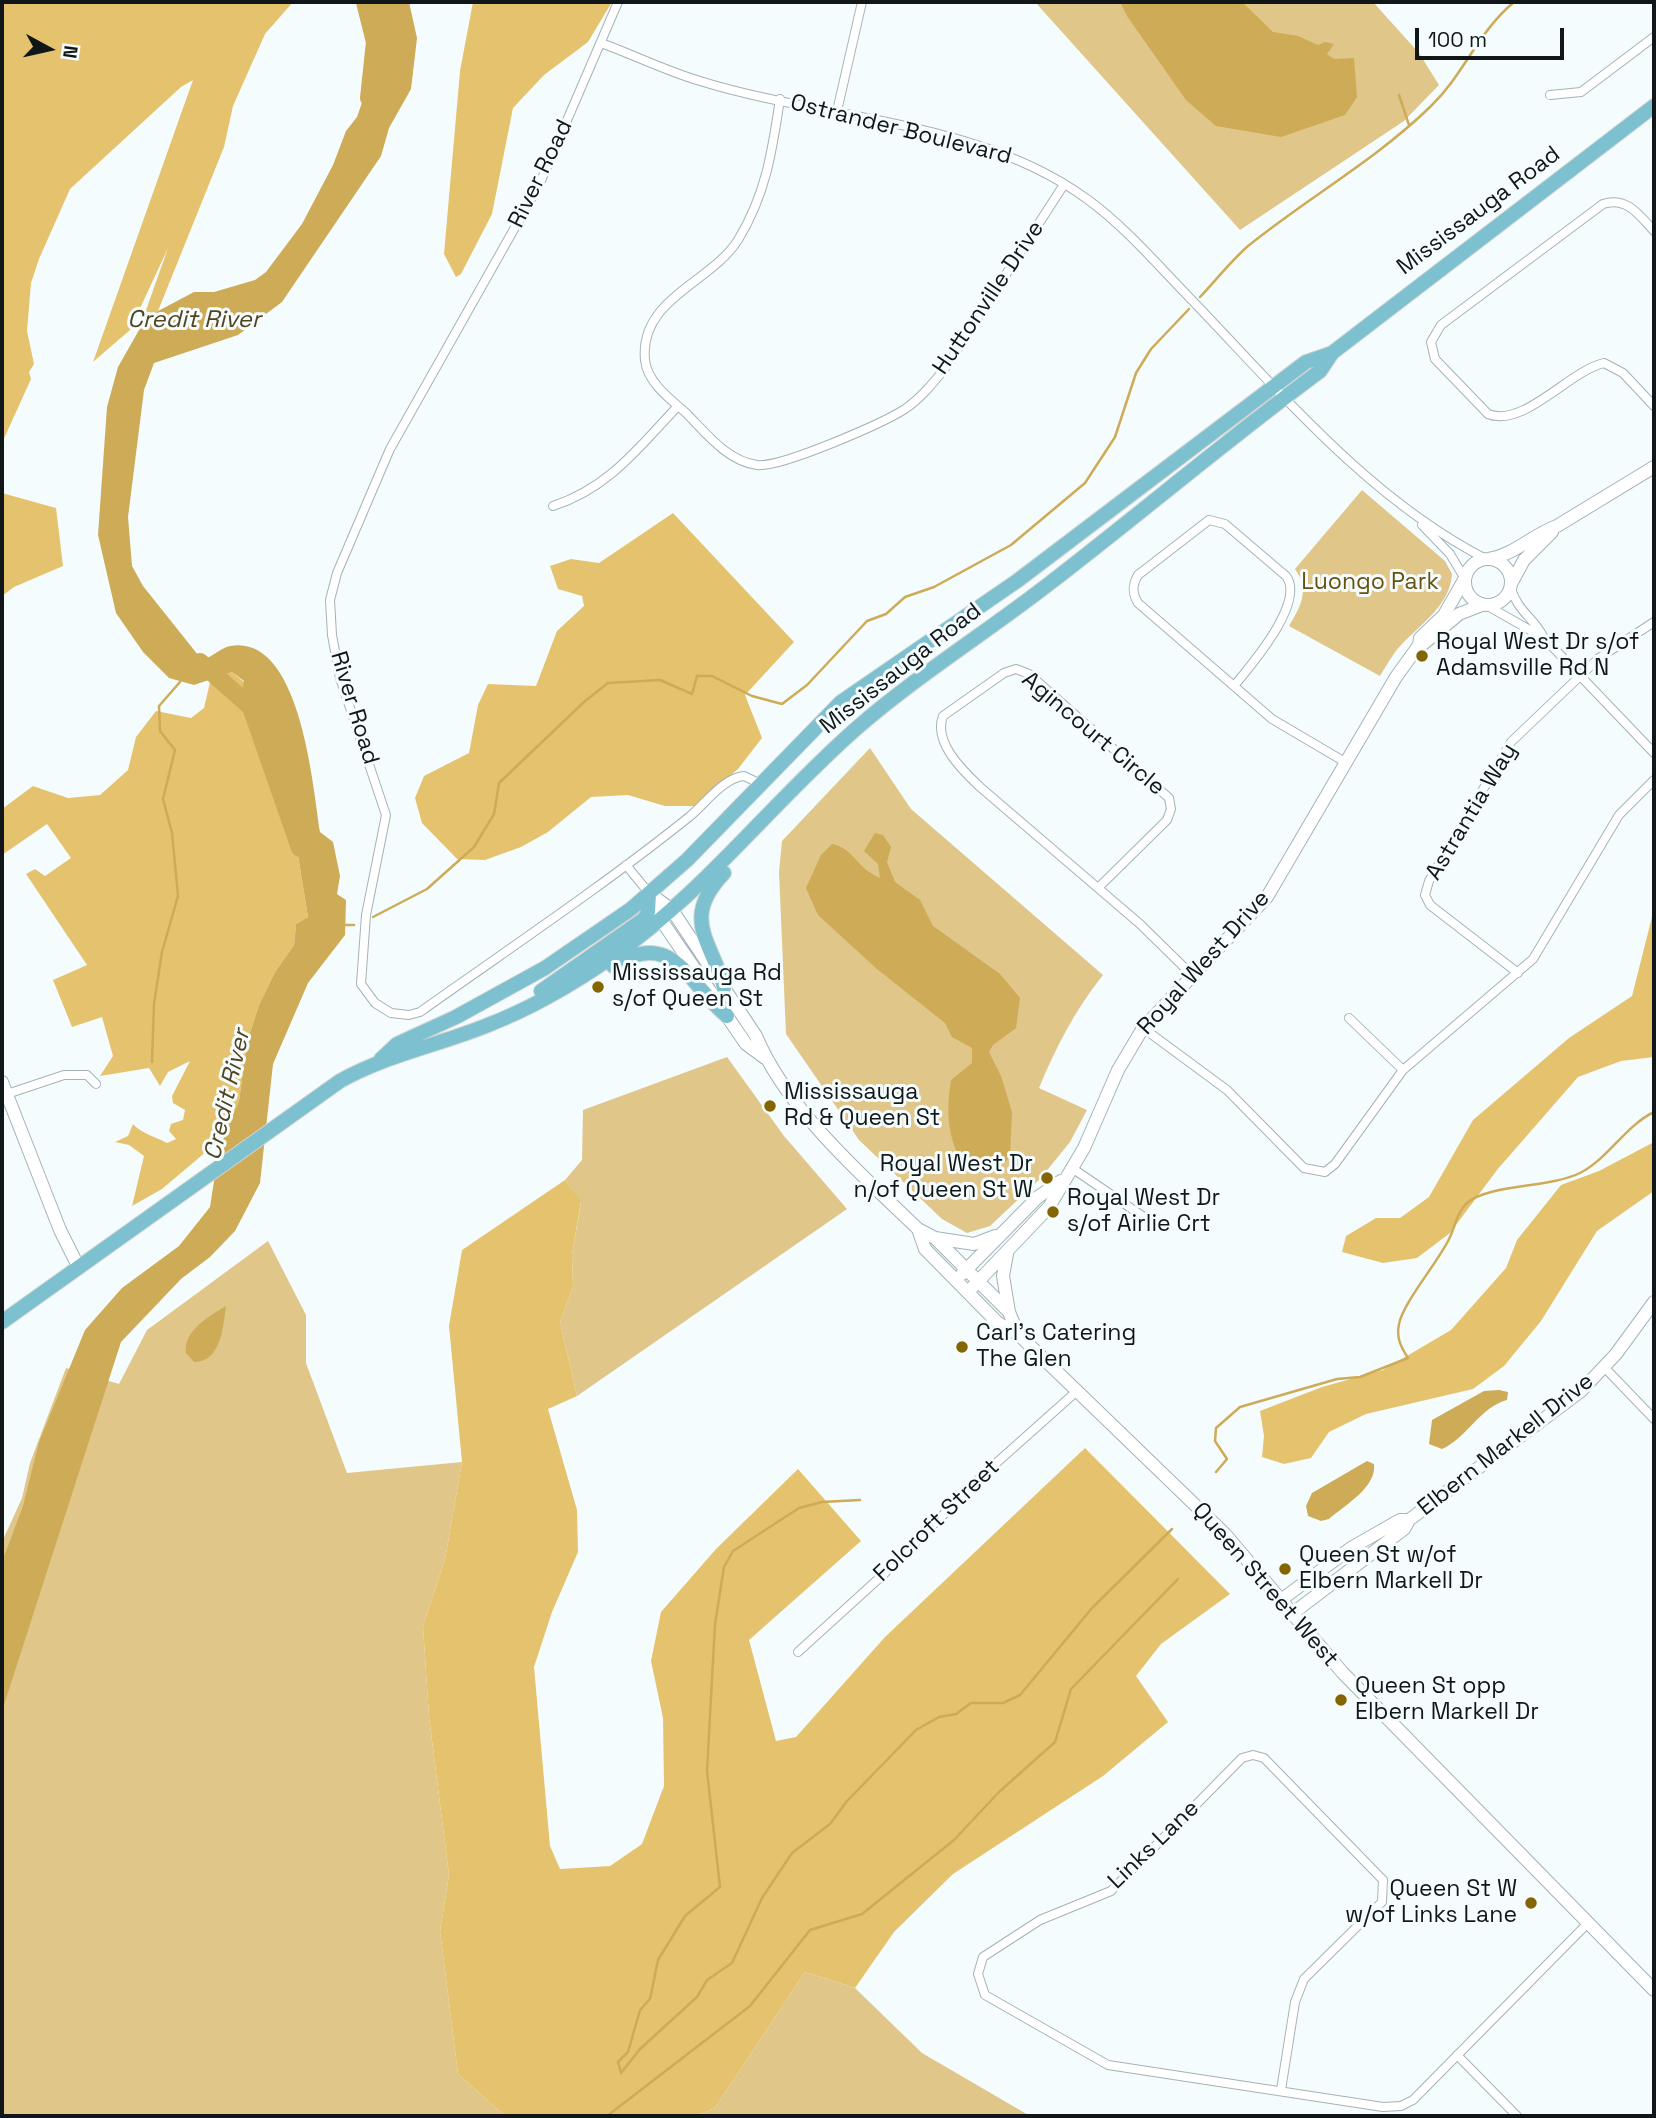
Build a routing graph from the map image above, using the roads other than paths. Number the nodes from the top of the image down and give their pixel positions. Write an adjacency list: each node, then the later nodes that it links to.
1 (618, 2): 4 (street, River Road)
2 (862, 2): 8 (street)
3 (1654, 37): 5 (street)
4 (601, 43): 6 (street, Ostrander Boulevard); 32 (street, River Road)
5 (1550, 95)
6 (780, 99): 8 (street, Ostrander Boulevard); 12 (street, Huttonville Drive)
7 (1654, 106): 11 (main road, Mississauga Road)
8 (837, 111): 9 (street, Ostrander Boulevard)
9 (1063, 186): 11 (street, Ostrander Boulevard); 12 (street, Huttonville Drive)
10 (1654, 231): 13 (street)
11 (1280, 392): 16 (street, Ostrander Boulevard); 30 (main road, Mississauga Road); 31 (main road, Mississauga Road)
12 (678, 406): 15 (street)
13 (1654, 406)
14 (1654, 467): 17 (street)
15 (553, 506)
16 (1416, 517): 18 (street); 19 (street)
17 (1557, 526): 18 (street); 20 (street)
18 (1488, 559): 19 (street); 20 (street)
19 (1464, 580): 21 (street); 24 (street, Royal West Drive)
20 (1511, 585): 21 (street); 23 (street)
21 (1484, 605): 23 (street); 24 (street, Royal West Drive)
22 (1654, 622): 25 (street, Astrantia Way)
23 (1544, 638): 25 (street)
24 (1419, 645): 28 (street, Royal West Drive)
25 (1581, 674): 27 (street); 36 (street, Astrantia Way)
26 (1234, 686): 26 (street); 28 (street)
27 (1654, 753)
28 (1345, 762): 37 (street, Royal West Drive)
29 (1654, 780): 36 (street)
30 (761, 784): 32 (street, River Road); 34 (main road, Mississauga Road)
31 (746, 839): 35 (main road, Mississauga Road); 38 (main road)
32 (626, 865): 34 (street)
33 (1098, 888): 33 (street, Agincourt Circle); 37 (street, Agincourt Circle)
34 (649, 893): 35 (street, Queen Street West); 40 (main road); 45 (main road, Mississauga Road)
35 (666, 915): 38 (street, Queen Street West); 39 (main road, Mississauga Road); 41 (street, Queen Street West)
36 (1518, 973): 46 (street)
37 (1192, 975): 43 (street, Royal West Drive)
38 (724, 988): 44 (street, Queen Street West)
39 (547, 997): 40 (main road, Mississauga Road); 41 (main road)
40 (523, 1010): 45 (main road, Mississauga Road)
41 (727, 1016): 44 (street, Queen Street West)
42 (1349, 1018): 46 (street)
43 (1143, 1028): 46 (street); 49 (street, Royal West Drive)
44 (765, 1058): 51 (street, Queen Street West)
45 (380, 1060): 55 (main road, Mississauga Road)
46 (1403, 1070)
47 (96, 1084): 48 (street)
48 (4, 1088): 55 (street)
49 (1068, 1174): 50 (street); 52 (street, Royal West Drive); 54 (street, Royal West Drive)
50 (1157, 1226)
51 (918, 1229): 53 (street, Queen Street West); 57 (street, Queen Street West)
52 (1001, 1233): 53 (street); 56 (street, Royal West Drive)
53 (935, 1238): 56 (street, Queen Street West)
54 (1008, 1251): 58 (street, Royal West Drive); 61 (street)
55 (78, 1266): 62 (main road, Mississauga Road)
56 (966, 1269): 57 (street, Royal West Drive); 58 (street, Queen Street West)
57 (956, 1280): 59 (street, Queen Street West)
58 (978, 1281): 59 (street, Royal West Drive); 61 (street, Queen Street West)
59 (968, 1292): 63 (street, Queen Street West)
60 (1654, 1302): 64 (street, Elbern Markell Drive)
61 (1009, 1312): 63 (street, Queen Street West)
62 (2, 1322)
63 (1018, 1334): 65 (street, Queen Street West)
64 (1605, 1368): 66 (street); 67 (street, Elbern Markell Drive)
65 (1077, 1391): 68 (street, Queen Street West); 70 (street, Folcroft Street)
66 (1654, 1419)
67 (1409, 1520): 68 (street, Elbern Markell Drive); 69 (street, Elbern Markell Drive)
68 (1281, 1600): 69 (street, Queen Street West)
69 (1293, 1613): 71 (street, Queen Street West)
70 (798, 1652)
71 (1588, 1923): 72 (street, Queen Street West); 73 (street, Links Lane)
72 (1654, 1990)
73 (1457, 2055): 74 (street, Links Lane); 75 (street)
74 (1281, 2090): 74 (street, Links Lane)
75 (1517, 2116)

